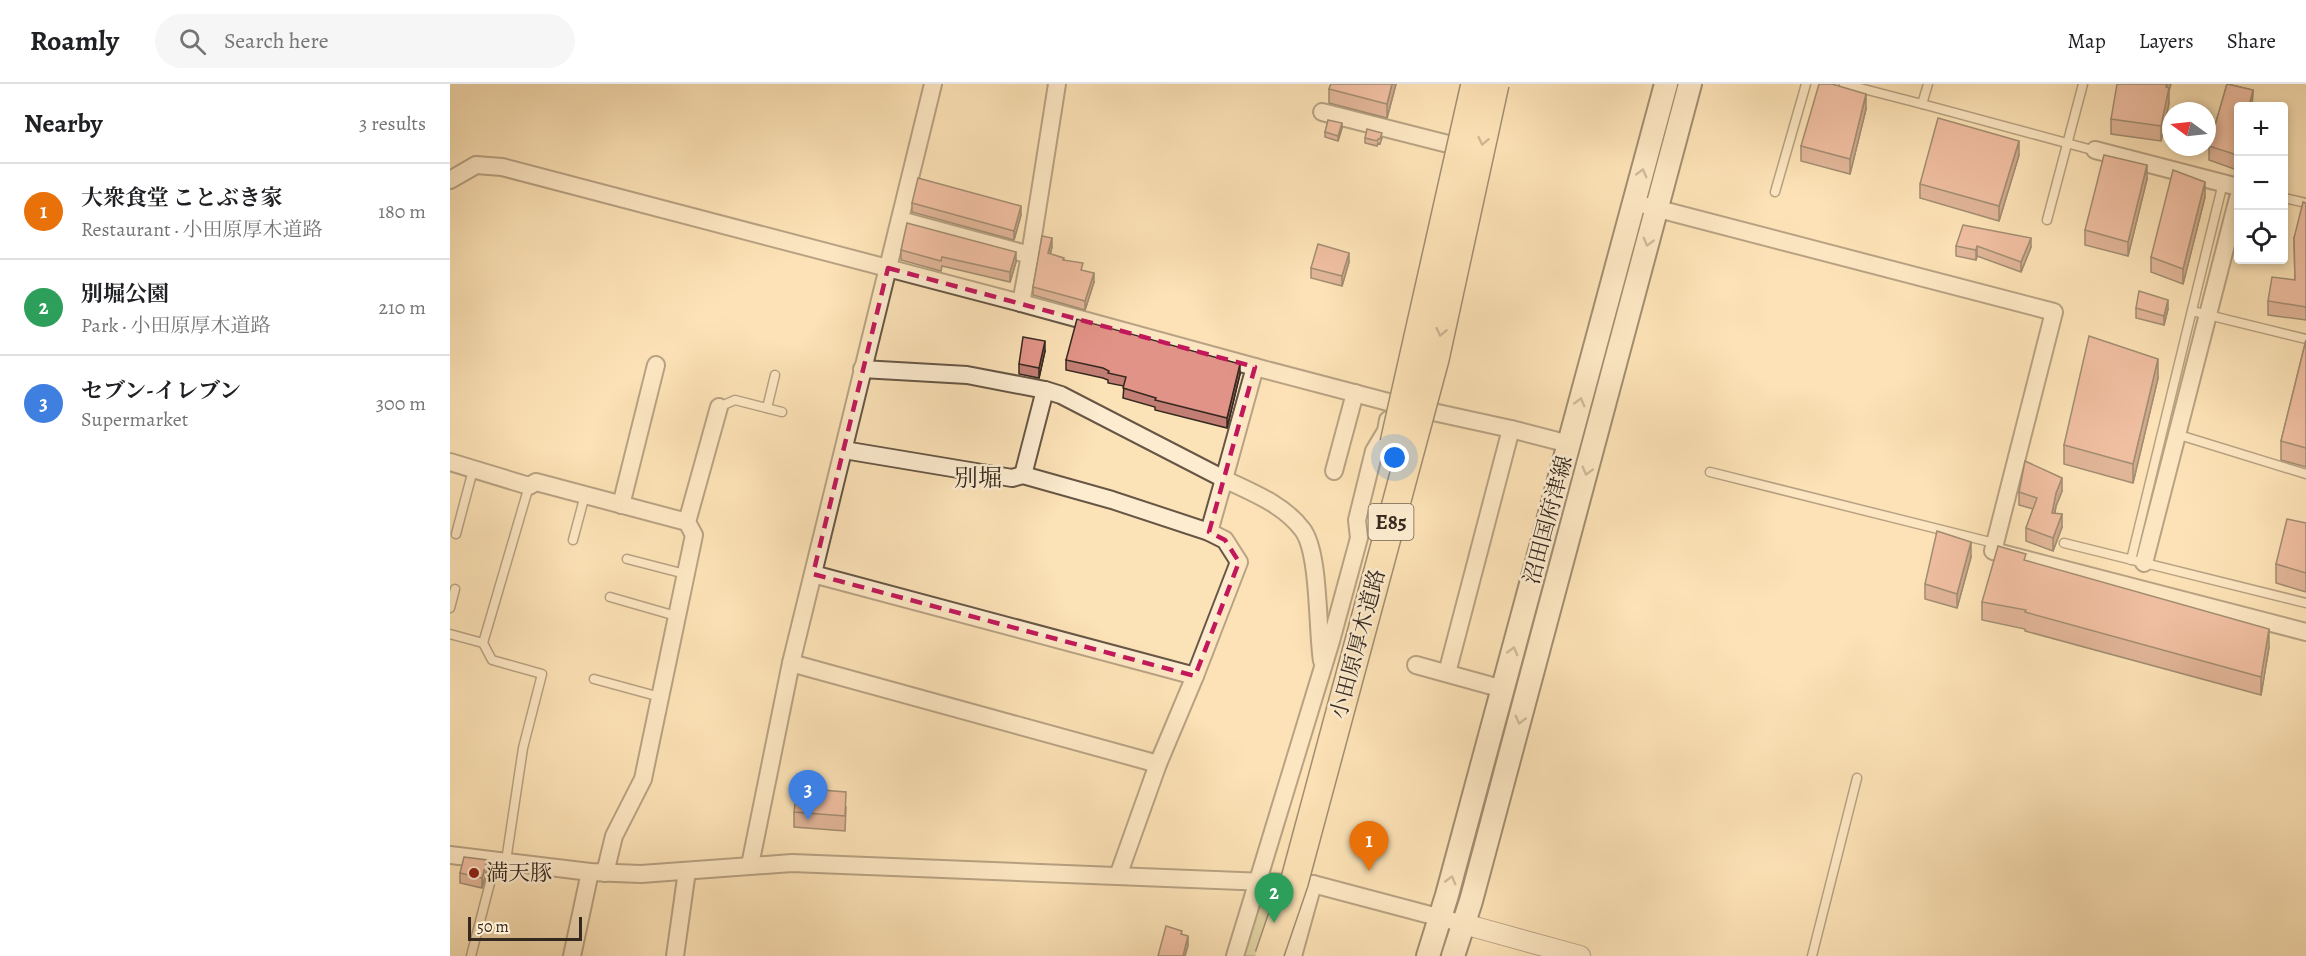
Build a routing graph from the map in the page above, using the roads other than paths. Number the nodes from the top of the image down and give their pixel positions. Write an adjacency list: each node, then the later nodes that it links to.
1 (933, 84): 25 (street)
2 (1056, 84): 27 (street)
3 (1462, 84): 15 (street)
4 (1475, 84): 98 (highway, 小田原厚木道路 / E85, bridge)
5 (1495, 84): 99 (highway, 小田原厚木道路 / E85, one-way to 99, bridge)
6 (1666, 84): 21 (main road, 沼田国府津線, one-way to 6)
7 (1690, 84): 23 (main road, 沼田国府津線)
8 (1806, 84): 19 (lane)
9 (1844, 84): 12 (lane)
10 (1928, 84): 12 (lane)
11 (2083, 84): 14 (lane)
12 (1922, 104): 14 (lane)
13 (1322, 112): 15 (street)
14 (2067, 143): 16 (lane); 26 (lane)
15 (1448, 144): 38 (street)
16 (2095, 150): 18 (street)
17 (450, 180): 28 (street)
18 (2230, 185): 30 (lane)
19 (1775, 192)
20 (2288, 199): 22 (lane)
21 (1634, 202): 23 (street); 44 (main road, 沼田国府津線, one-way to 21)
22 (2306, 203)
23 (1658, 208): 60 (street); 93 (main road, 沼田国府津線, one-way to 93)
24 (2234, 210): 30 (street)
25 (900, 220): 27 (street); 28 (street)
26 (2047, 220)
27 (1030, 255): 29 (street)
28 (888, 268): 29 (street); 34 (street)
29 (1021, 303): 33 (street)
30 (2200, 313): 31 (lane); 43 (street)
31 (2306, 339)
32 (656, 365): 55 (street)
33 (1255, 367): 37 (street); 52 (street)
34 (862, 369): 36 (street); 45 (street)
35 (775, 375): 40 (lane)
36 (1045, 390): 51 (street); 52 (street)
37 (1354, 393): 38 (street); 48 (street)
38 (1392, 403): 42 (street); 75 (street)
39 (719, 407): 40 (lane); 56 (street)
40 (767, 408): 41 (lane)
41 (782, 412)
42 (1511, 429): 44 (street); 77 (street)
43 (2171, 432): 50 (lane); 63 (street)
44 (1569, 444): 80 (main road, 沼田国府津線, one-way to 44)
45 (844, 450): 51 (street); 65 (street)
46 (450, 462): 47 (street)
47 (473, 470): 53 (street); 58 (lane)
48 (1334, 471)
49 (1710, 472): 60 (lane)
50 (2306, 474)
51 (1023, 476): 57 (street)
52 (1224, 479): 57 (street); 75 (street)
53 (529, 486): 54 (street); 73 (lane)
54 (585, 495): 55 (street); 59 (lane)
55 (621, 505): 56 (street)
56 (687, 522): 64 (street)
57 (1209, 532): 78 (street)
58 (456, 534)
59 (573, 540)
60 (1994, 543): 71 (street)
61 (2064, 543): 63 (lane)
62 (627, 559): 64 (lane)
63 (2138, 561): 68 (lane)
64 (685, 574): 70 (street)
65 (813, 574): 74 (street); 78 (street)
66 (455, 589): 69 (lane)
67 (610, 597): 70 (lane)
68 (2306, 603)
69 (450, 608)
70 (676, 616): 81 (street)
71 (2306, 632)
72 (450, 634): 73 (lane)
73 (483, 643): 85 (lane)
74 (791, 663): 82 (street); 86 (street)
75 (1323, 665): 90 (street)
76 (1416, 665): 77 (street)
77 (1447, 674): 80 (street)
78 (1195, 676): 82 (street)
79 (594, 679): 81 (lane)
80 (1503, 689): 92 (main road, 沼田国府津線, one-way to 80)
81 (660, 697): 88 (street)
82 (1158, 764): 89 (street)
83 (1857, 777): 104 (lane)
84 (450, 855): 85 (street)
85 (501, 860): 88 (street); 94 (lane)
86 (750, 865): 87 (street); 89 (street)
87 (687, 871): 88 (street); 96 (street)
88 (598, 872): 95 (street)
89 (1118, 876): 90 (street)
90 (1259, 881): 91 (street); 97 (street)
91 (1313, 884): 92 (street); 100 (street)
92 (1441, 917): 93 (street); 101 (main road, 沼田国府津線)
93 (1464, 924): 102 (main road, 沼田国府津線); 103 (street)
94 (471, 956)
95 (572, 956)
96 (675, 956)
97 (1235, 956)
98 (1252, 956)
99 (1269, 956)
100 (1293, 956)
101 (1428, 956)
102 (1453, 956)
103 (1580, 956)
104 (1812, 956)

